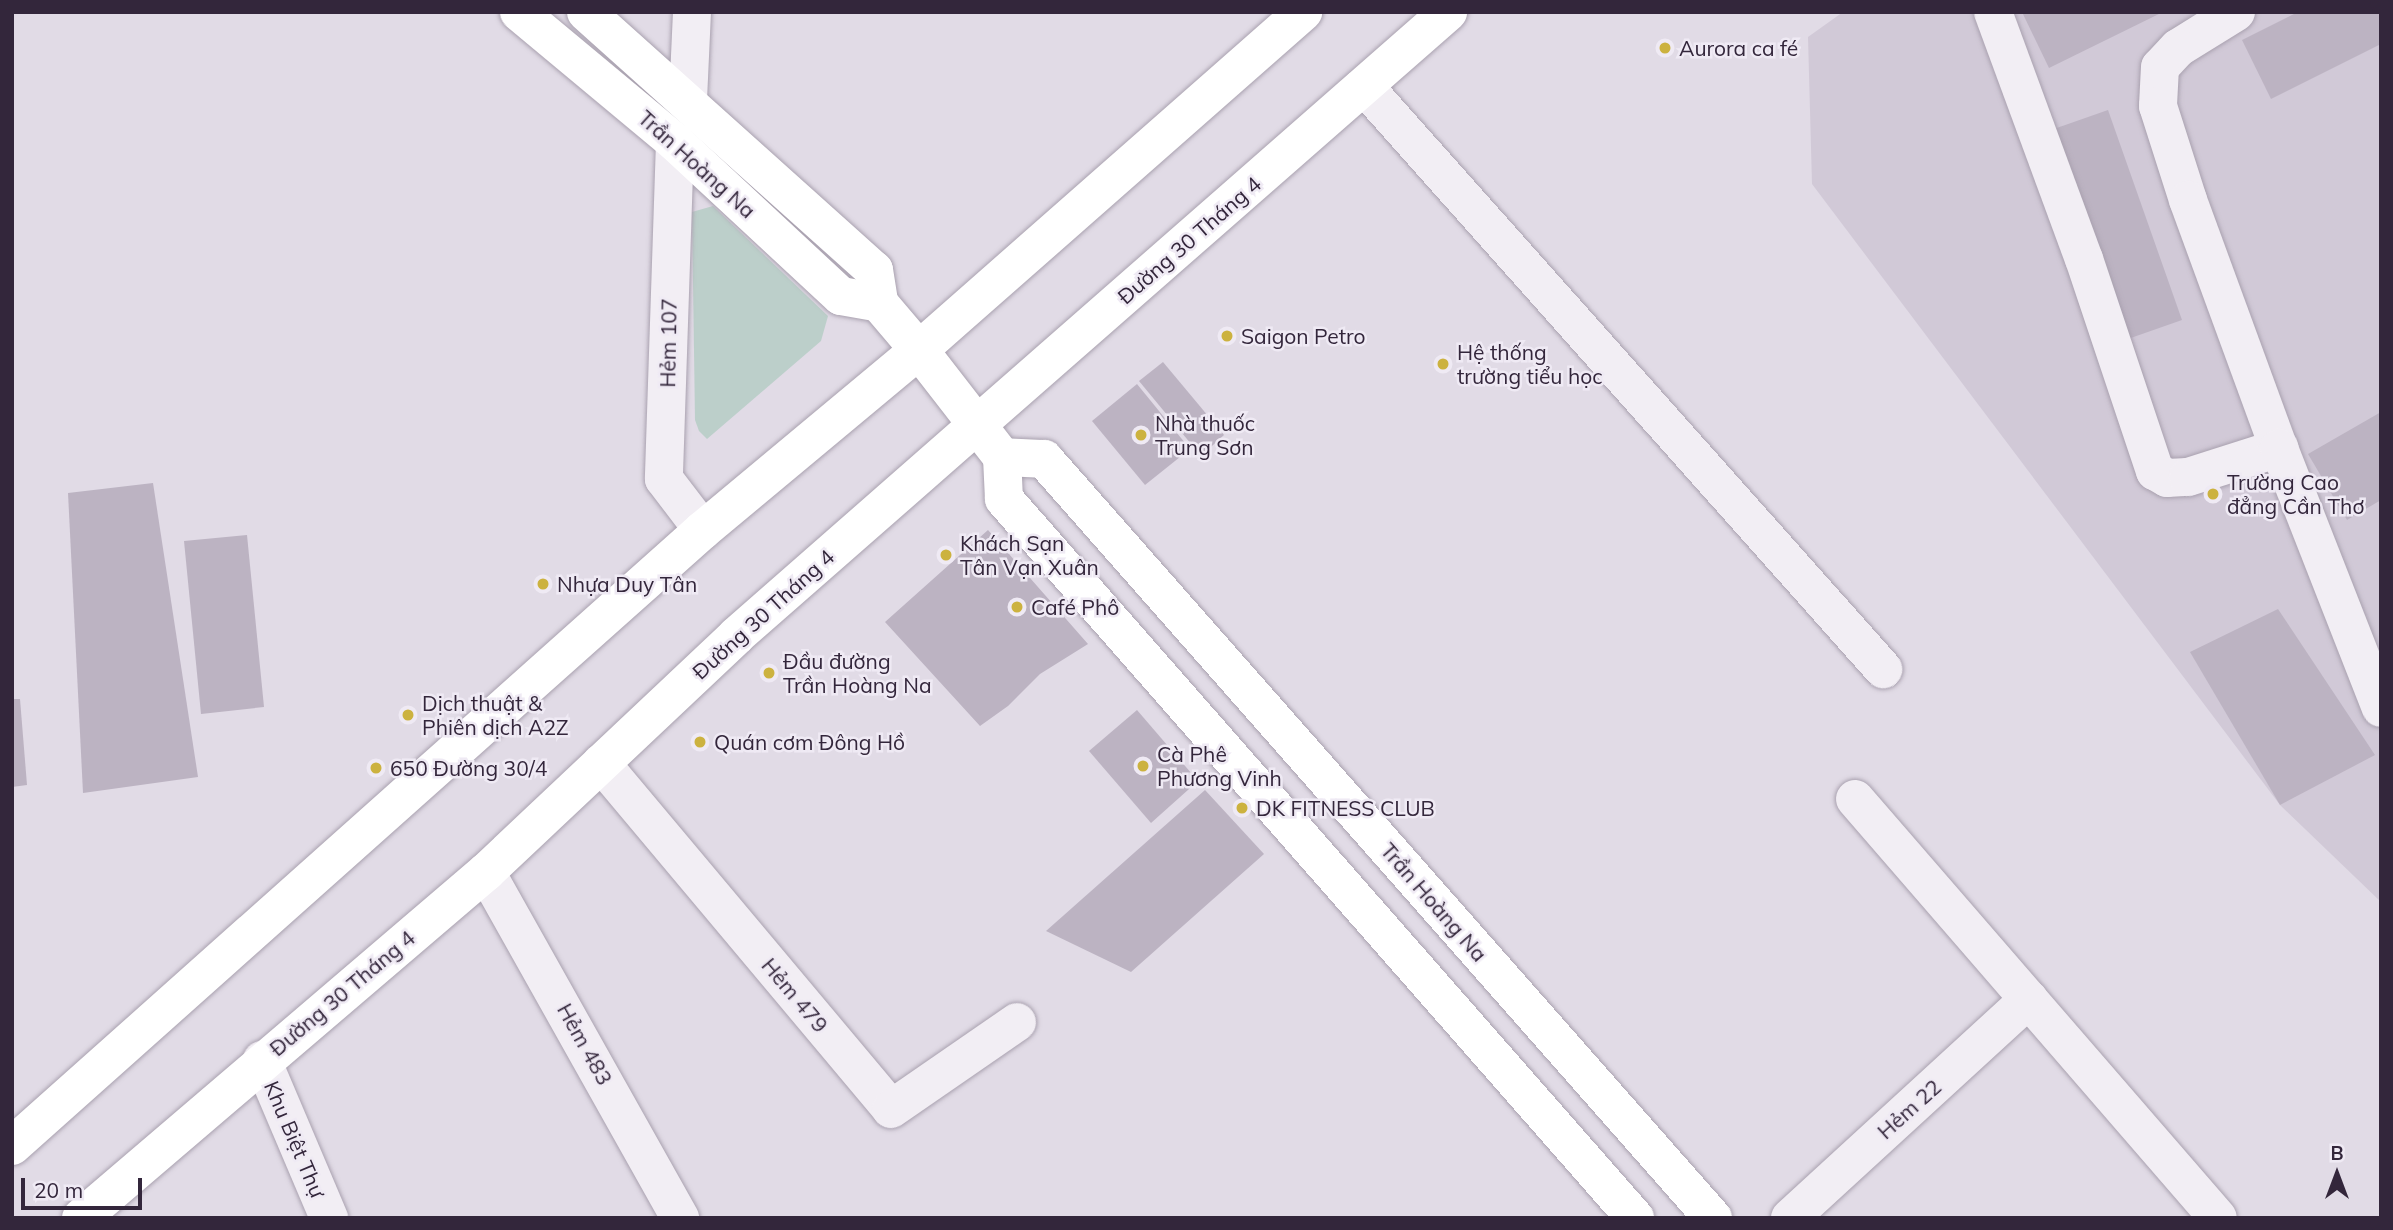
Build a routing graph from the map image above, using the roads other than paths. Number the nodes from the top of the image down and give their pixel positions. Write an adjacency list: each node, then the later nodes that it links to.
1 (519, 12): 10 (main road, Trần Hoàng Na)
2 (586, 12): 9 (main road, Trần Hoàng Na)
3 (692, 12): 9 (street)
4 (1303, 12): 12 (main road)
5 (1448, 12): 8 (main road, Đường 30 Tháng 4)
6 (1993, 12): 14 (street)
7 (2236, 12): 14 (street)
8 (1364, 86): 13 (main road, Đường 30 Tháng 4); 17 (street)
9 (688, 100): 11 (main road, Trần Hoàng Na)
10 (675, 142): 11 (main road, Trần Hoàng Na); 16 (street, Hẻm 107)
11 (878, 303): 12 (main road)
12 (919, 350): 13 (main road); 16 (main road)
13 (977, 426): 15 (main road); 19 (main road, Đường 30 Tháng 4)
14 (2279, 448): 18 (street)
15 (1002, 457): 29 (main road); 30 (main road, Trần Hoàng Na)
16 (703, 530): 25 (main road)
17 (1883, 669)
18 (2381, 708)
19 (601, 763): 21 (main road, Đường 30 Tháng 4); 23 (street, Hẻm 479)
20 (1855, 799): 22 (street)
21 (486, 872): 24 (main road, Đường 30 Tháng 4); 28 (street, Hẻm 483)
22 (2029, 999): 31 (street, Hẻm 22); 32 (street)
23 (1017, 1022)
24 (262, 1060): 26 (main road, Đường 30 Tháng 4); 27 (street, Khu Biệt Thự)
25 (12, 1146)
26 (81, 1218)
27 (329, 1218)
28 (680, 1218)
29 (1635, 1218)
30 (1713, 1218)
31 (1790, 1218)
32 (2218, 1218)

